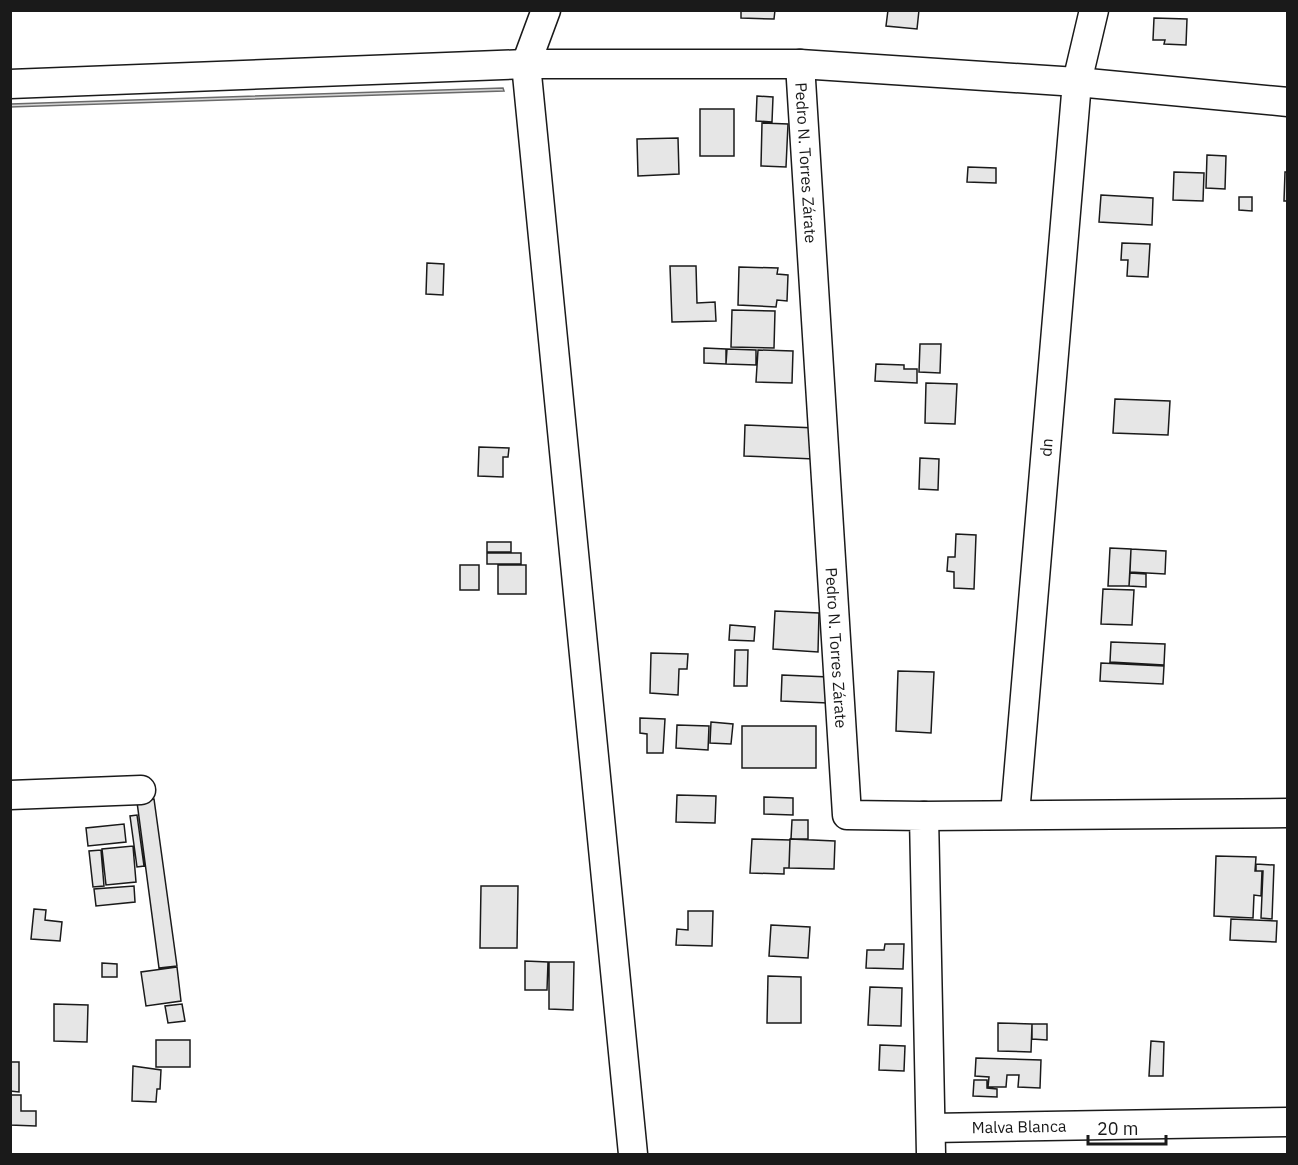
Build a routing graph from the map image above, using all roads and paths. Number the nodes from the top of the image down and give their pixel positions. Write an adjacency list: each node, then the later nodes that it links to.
1 (546, 10): 3 (street)
2 (1094, 10): 5 (street, dn)
3 (526, 64): 4 (street); 6 (street); 15 (street)
4 (800, 64): 5 (street); 12 (street, Pedro N. Torres Zárate)
5 (1077, 82): 7 (street); 11 (street, dn)
6 (10, 84)
7 (1287, 102)
8 (141, 790): 9 (street)
9 (10, 795)
10 (1287, 813): 11 (street)
11 (1015, 814): 12 (street)
12 (924, 816): 14 (street)
13 (1287, 1122): 14 (street, Malva Blanca)
14 (931, 1141)
15 (633, 1155)

